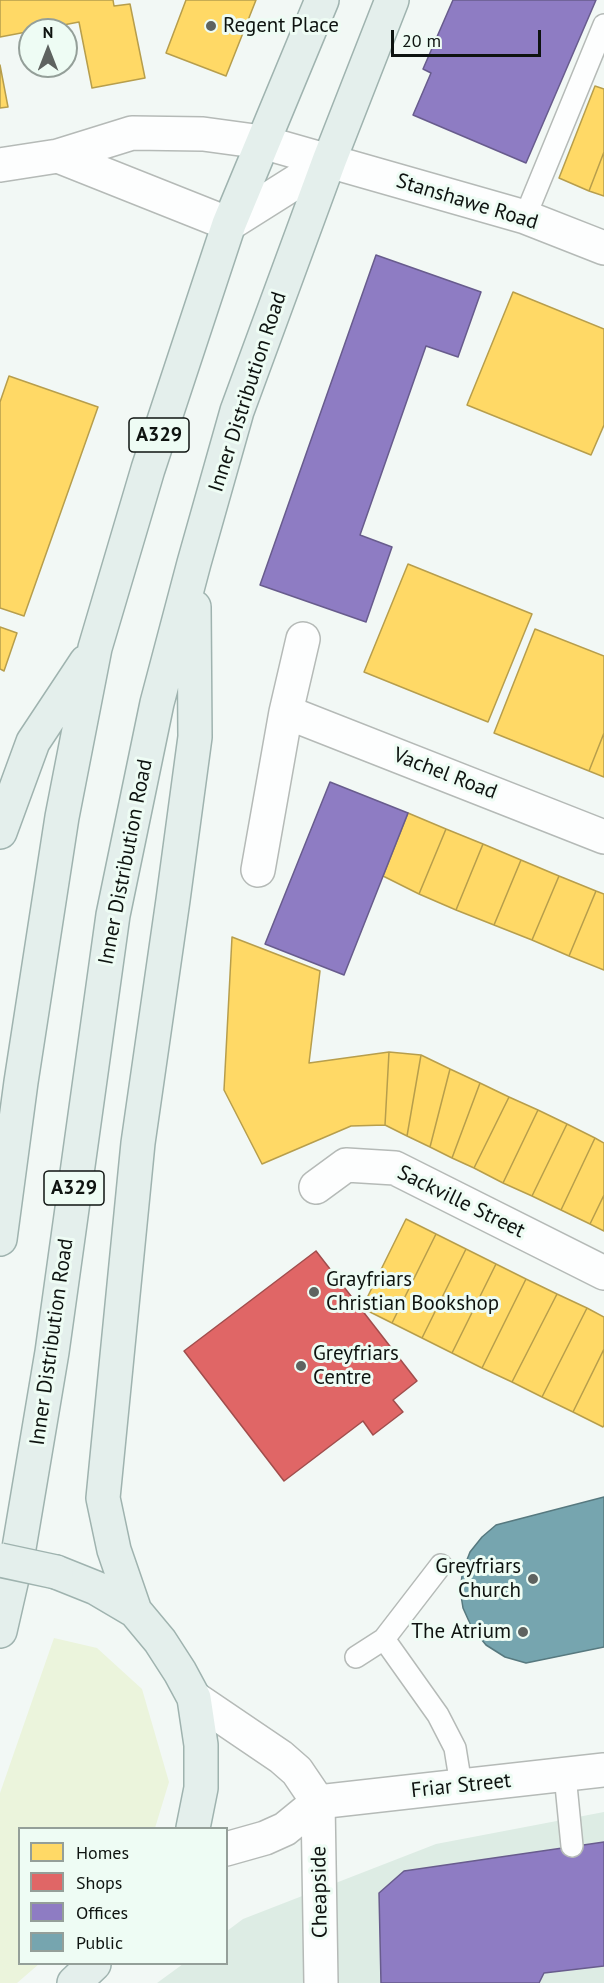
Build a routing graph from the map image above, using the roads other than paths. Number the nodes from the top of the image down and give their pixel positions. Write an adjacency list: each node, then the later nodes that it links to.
1 (322, 0): 4 (main road, A329)
2 (392, 0): 6 (main road, Inner Distribution Road / A329)
3 (604, 25): 8 (lane)
4 (262, 142): 5 (street, Stanshawe Road); 6 (street, Stanshawe Road); 9 (main road, A329)
5 (58, 156): 7 (street, Stanshawe Road); 9 (street)
6 (329, 161): 8 (street, Stanshawe Road); 9 (street); 11 (main road, Inner Distribution Road / A329)
7 (0, 165)
8 (525, 218): 10 (street, Stanshawe Road)
9 (229, 224): 13 (main road, A329)
10 (604, 248)
11 (194, 563): 23 (main road); 24 (main road, Inner Distribution Road / A329)
12 (303, 639): 14 (street)
13 (95, 648): 15 (main road); 19 (main road, A329)
14 (286, 712): 16 (street, Vachel Road); 17 (street)
15 (0, 832)
16 (604, 837)
17 (258, 870)
18 (316, 1187): 20 (street, Sackville Street)
19 (0, 1239)
20 (604, 1273)
21 (0, 1560): 23 (main road, bridge)
22 (441, 1565): 25 (lane)
23 (135, 1611): 27 (main road)
24 (0, 1630)
25 (384, 1639): 26 (lane); 30 (lane)
26 (356, 1657)
27 (194, 1698): 31 (street); 32 (main road)
28 (604, 1770): 29 (street, Friar Street)
29 (565, 1775): 30 (street, Friar Street); 33 (lane)
30 (461, 1785): 31 (street, Friar Street)
31 (318, 1802): 34 (street); 37 (street, Cheapside)
32 (193, 1827)
33 (572, 1846)
34 (228, 1848)
35 (93, 1965): 36 (main road)
36 (74, 1983)
37 (321, 1983)

